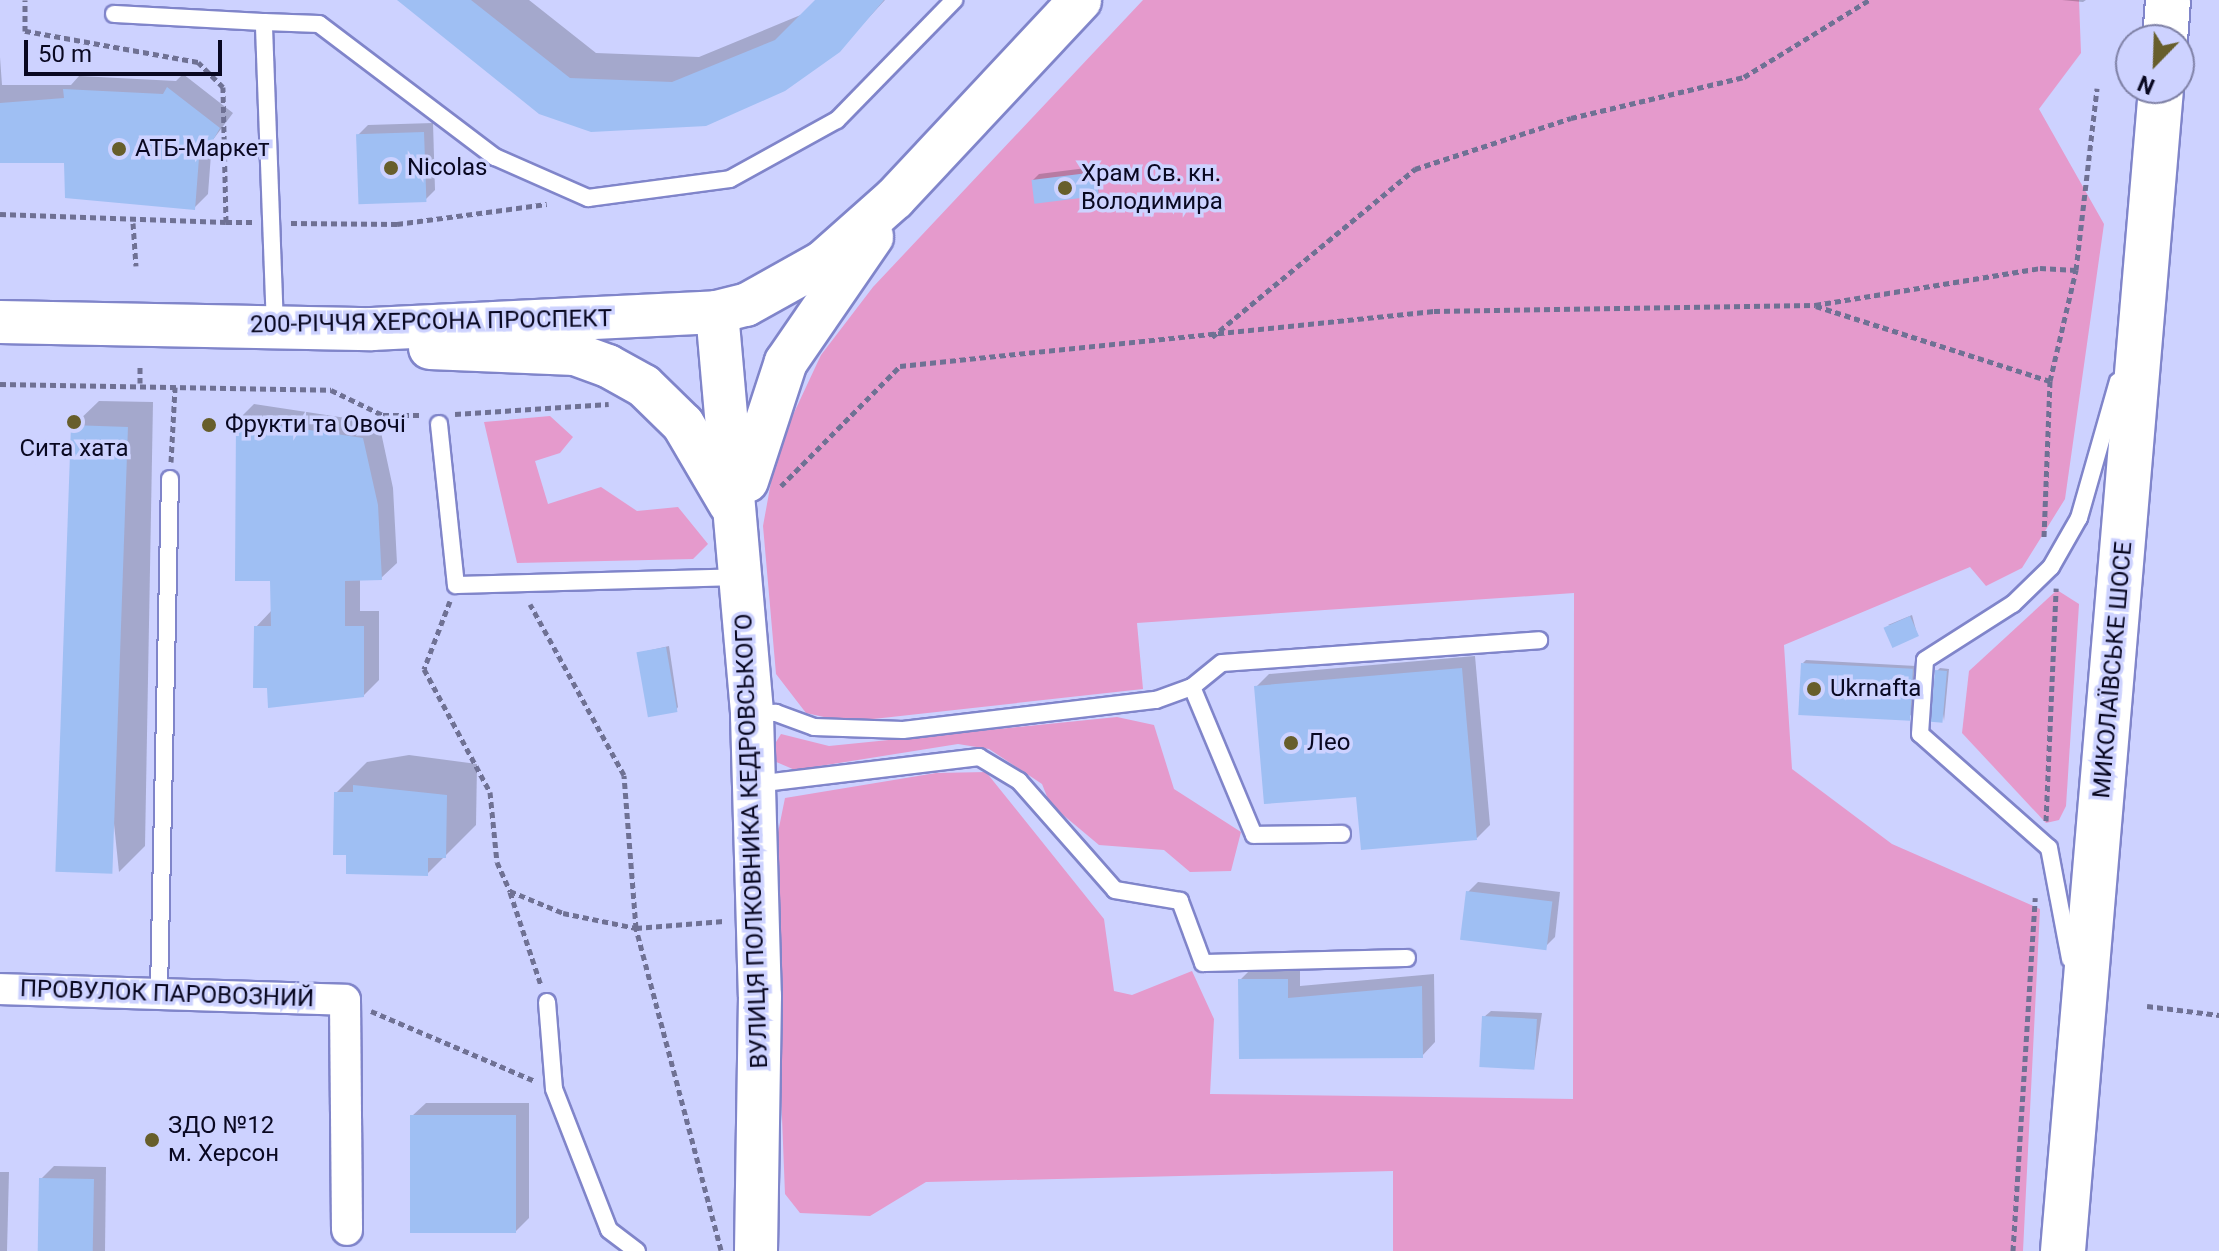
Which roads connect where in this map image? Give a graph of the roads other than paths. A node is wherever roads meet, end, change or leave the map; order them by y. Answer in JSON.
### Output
{"nodes":[{"id":1,"x":954,"y":0,"type":"edge"},
{"id":2,"x":1080,"y":0,"type":"edge"},
{"id":3,"x":2168,"y":0,"type":"edge"},
{"id":4,"x":114,"y":14,"type":"dead end"},
{"id":5,"x":264,"y":22,"type":"junction"},
{"id":6,"x":2166,"y":24,"type":"edge"},
{"id":7,"x":2160,"y":104,"type":"edge"},
{"id":8,"x":895,"y":198,"type":"junction"},
{"id":9,"x":2146,"y":283,"type":"junction"},
{"id":10,"x":717,"y":312,"type":"junction"},
{"id":11,"x":0,"y":322,"type":"edge"},
{"id":12,"x":275,"y":328,"type":"junction"},
{"id":13,"x":372,"y":329,"type":"junction"},
{"id":14,"x":439,"y":424,"type":"dead end"},
{"id":15,"x":170,"y":479,"type":"road end"},
{"id":16,"x":741,"y":526,"type":"junction"},
{"id":17,"x":744,"y":577,"type":"junction"},
{"id":18,"x":1539,"y":640,"type":"dead end"},
{"id":19,"x":1192,"y":687,"type":"junction"},
{"id":20,"x":752,"y":715,"type":"junction"},
{"id":21,"x":755,"y":784,"type":"junction"},
{"id":22,"x":1342,"y":834,"type":"dead end"},
{"id":23,"x":1407,"y":958,"type":"dead end"},
{"id":24,"x":0,"y":989,"type":"edge"},
{"id":25,"x":159,"y":991,"type":"junction"},
{"id":26,"x":547,"y":1002,"type":"road end"},
{"id":27,"x":2081,"y":1047,"type":"junction"},
{"id":28,"x":347,"y":1230,"type":"dead end"},
{"id":29,"x":637,"y":1251,"type":"edge"},
{"id":30,"x":756,"y":1251,"type":"edge"},
{"id":31,"x":2063,"y":1251,"type":"edge"}],
"edges":[{"from":1,"to":5,"type":"lane"},
{"from":2,"to":8,"type":"street","name":"ВУЛИЦЯ ПОЛКОВНИКА КЕДРОВСЬКОГО"},
{"from":3,"to":6,"type":"main road"},
{"from":4,"to":5,"type":"lane"},
{"from":5,"to":12,"type":"lane"},
{"from":7,"to":9,"type":"main road","name":"МИКОЛАЇВСЬКЕ ШОСЕ"},
{"from":8,"to":10,"type":"street","name":"ВУЛИЦЯ ПОЛКОВНИКА КЕДРОВСЬКОГО"},
{"from":8,"to":16,"type":"street","name":"ВУЛИЦЯ ПОЛКОВНИКА КЕДРОВСЬКОГО"},
{"from":9,"to":27,"type":"main road","name":"МИКОЛАЇВСЬКЕ ШОСЕ"},
{"from":9,"to":27,"type":"lane"},
{"from":10,"to":13,"type":"street","name":"200-РІЧЧЯ ХЕРСОНА ПРОСПЕКТ"},
{"from":10,"to":16,"type":"street","name":"ВУЛИЦЯ ПОЛКОВНИКА КЕДРОВСЬКОГО"},
{"from":11,"to":12,"type":"street","name":"200-РІЧЧЯ ХЕРСОНА ПРОСПЕКТ"},
{"from":12,"to":13,"type":"street","name":"200-РІЧЧЯ ХЕРСОНА ПРОСПЕКТ"},
{"from":13,"to":16,"type":"street","name":"ВУЛИЦЯ ПОЛКОВНИКА КЕДРОВСЬКОГО"},
{"from":14,"to":17,"type":"lane"},
{"from":15,"to":25,"type":"lane"},
{"from":16,"to":17,"type":"street","name":"ВУЛИЦЯ ПОЛКОВНИКА КЕДРОВСЬКОГО"},
{"from":17,"to":20,"type":"street","name":"ВУЛИЦЯ ПОЛКОВНИКА КЕДРОВСЬКОГО"},
{"from":18,"to":19,"type":"lane"},
{"from":19,"to":20,"type":"lane"},
{"from":19,"to":22,"type":"lane"},
{"from":20,"to":21,"type":"street","name":"ВУЛИЦЯ ПОЛКОВНИКА КЕДРОВСЬКОГО"},
{"from":21,"to":23,"type":"lane"},
{"from":21,"to":30,"type":"street","name":"ВУЛИЦЯ ПОЛКОВНИКА КЕДРОВСЬКОГО"},
{"from":24,"to":25,"type":"street","name":"ПРОВУЛОК ПАРОВОЗНИЙ"},
{"from":25,"to":28,"type":"street","name":"ПРОВУЛОК ПАРОВОЗНИЙ"},
{"from":26,"to":29,"type":"lane"},
{"from":27,"to":31,"type":"main road","name":"МИКОЛАЇВСЬКЕ ШОСЕ"}]}
